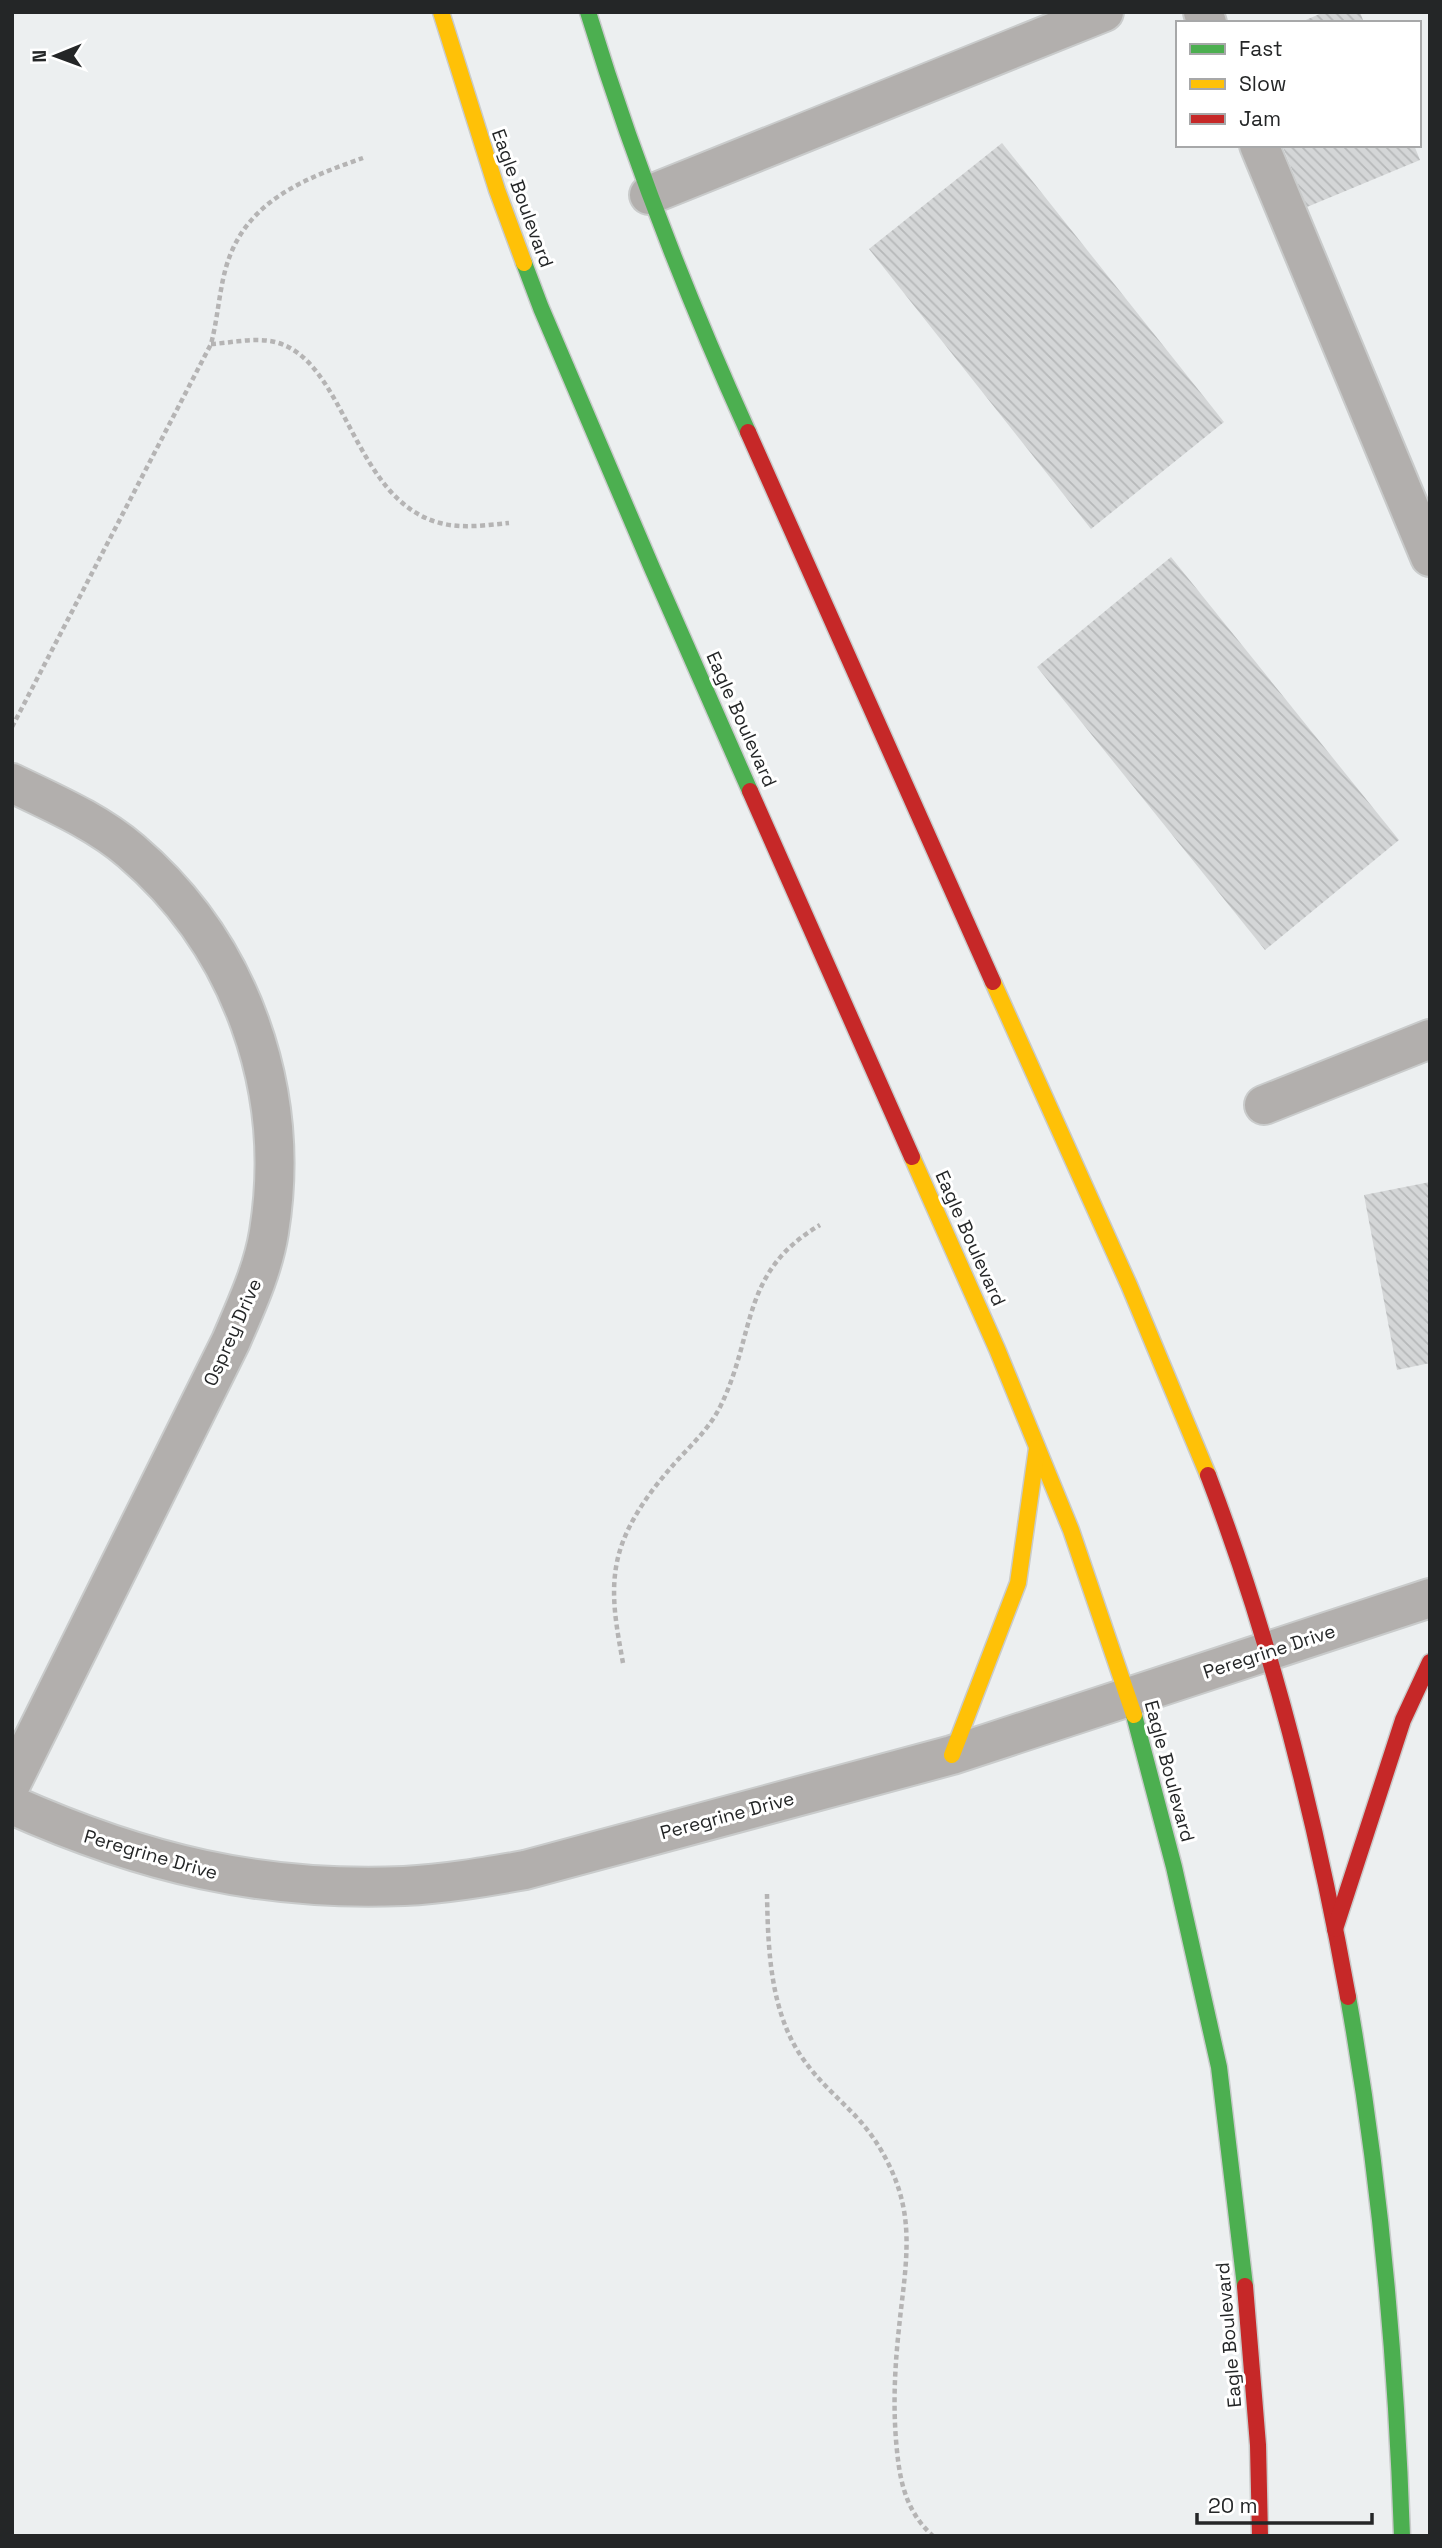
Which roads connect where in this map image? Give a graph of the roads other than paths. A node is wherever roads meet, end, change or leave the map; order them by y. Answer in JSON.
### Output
{"nodes":[{"id":1,"x":441,"y":12,"type":"edge"},
{"id":2,"x":588,"y":12,"type":"edge"},
{"id":3,"x":1104,"y":12,"type":"edge"},
{"id":4,"x":1260,"y":147,"type":"edge"},
{"id":5,"x":649,"y":195,"type":"junction"},
{"id":6,"x":1430,"y":557,"type":"edge"},
{"id":7,"x":12,"y":783,"type":"edge"},
{"id":8,"x":1430,"y":1039,"type":"edge"},
{"id":9,"x":1264,"y":1105,"type":"dead end"},
{"id":10,"x":1038,"y":1446,"type":"junction"},
{"id":11,"x":1430,"y":1598,"type":"edge"},
{"id":12,"x":1268,"y":1651,"type":"junction"},
{"id":13,"x":1430,"y":1662,"type":"edge"},
{"id":14,"x":1129,"y":1698,"type":"junction"},
{"id":15,"x":952,"y":1755,"type":"junction"},
{"id":16,"x":12,"y":1783,"type":"edge"},
{"id":17,"x":12,"y":1805,"type":"edge"},
{"id":18,"x":1335,"y":1931,"type":"junction"},
{"id":19,"x":1260,"y":2536,"type":"edge"},
{"id":20,"x":1402,"y":2536,"type":"edge"}],
"edges":[{"from":1,"to":10,"type":"street","name":"Eagle Boulevard"},
{"from":2,"to":5,"type":"street"},
{"from":3,"to":5,"type":"street"},
{"from":4,"to":6,"type":"street"},
{"from":5,"to":12,"type":"street"},
{"from":7,"to":16,"type":"street","name":"Osprey Drive"},
{"from":8,"to":9,"type":"street"},
{"from":10,"to":14,"type":"street","name":"Eagle Boulevard"},
{"from":10,"to":15,"type":"street"},
{"from":11,"to":12,"type":"street","name":"Peregrine Drive"},
{"from":12,"to":14,"type":"street","name":"Peregrine Drive"},
{"from":12,"to":18,"type":"street"},
{"from":13,"to":18,"type":"street"},
{"from":14,"to":15,"type":"street","name":"Peregrine Drive"},
{"from":14,"to":19,"type":"street","name":"Eagle Boulevard"},
{"from":15,"to":17,"type":"street","name":"Peregrine Drive"},
{"from":18,"to":20,"type":"street"}]}
